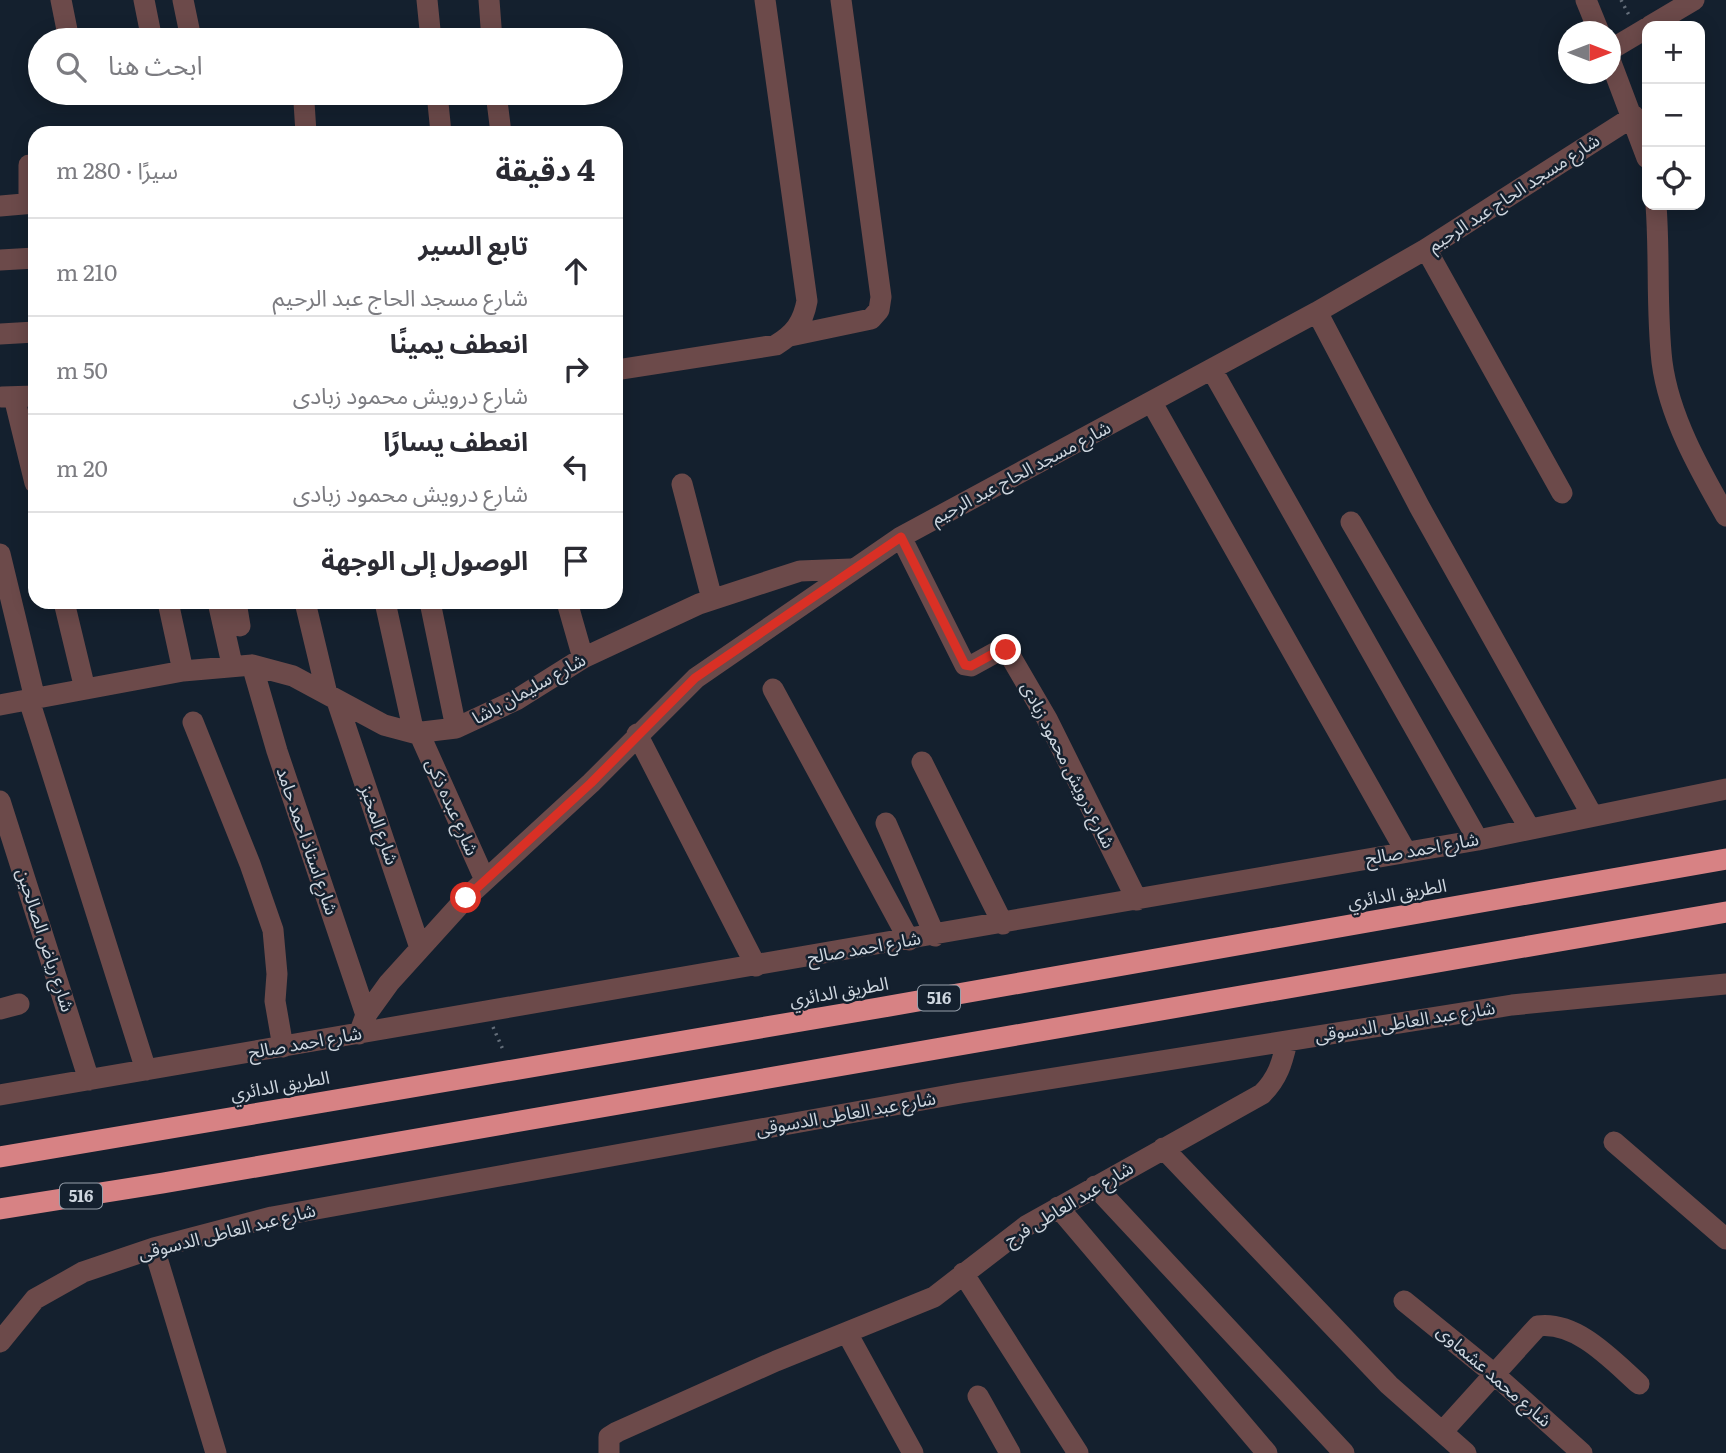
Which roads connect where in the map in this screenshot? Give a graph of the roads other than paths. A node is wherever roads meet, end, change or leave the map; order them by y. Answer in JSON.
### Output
{"nodes":[{"id":1,"x":61,"y":0,"type":"edge"},
{"id":2,"x":144,"y":0,"type":"edge"},
{"id":3,"x":183,"y":0,"type":"edge"},
{"id":4,"x":427,"y":0,"type":"edge"},
{"id":5,"x":489,"y":0,"type":"edge"},
{"id":6,"x":765,"y":0,"type":"edge"},
{"id":7,"x":841,"y":0,"type":"edge"},
{"id":8,"x":1586,"y":0,"type":"edge"},
{"id":9,"x":1694,"y":0,"type":"edge"},
{"id":10,"x":1595,"y":21,"type":"edge"},
{"id":11,"x":1658,"y":21,"type":"edge"},
{"id":12,"x":67,"y":28,"type":"edge"},
{"id":13,"x":150,"y":28,"type":"edge"},
{"id":14,"x":189,"y":28,"type":"edge"},
{"id":15,"x":430,"y":28,"type":"edge"},
{"id":16,"x":491,"y":28,"type":"edge"},
{"id":17,"x":1642,"y":31,"type":"edge"},
{"id":18,"x":1621,"y":44,"type":"edge"},
{"id":19,"x":1621,"y":84,"type":"edge"},
{"id":20,"x":304,"y":105,"type":"edge"},
{"id":21,"x":438,"y":105,"type":"edge"},
{"id":22,"x":498,"y":105,"type":"edge"},
{"id":23,"x":1634,"y":116,"type":"junction"},
{"id":24,"x":306,"y":126,"type":"edge"},
{"id":25,"x":440,"y":126,"type":"edge"},
{"id":26,"x":500,"y":126,"type":"edge"},
{"id":27,"x":1644,"y":147,"type":"edge"},
{"id":28,"x":28,"y":203,"type":"edge"},
{"id":29,"x":0,"y":206,"type":"edge"},
{"id":30,"x":1656,"y":210,"type":"edge"},
{"id":31,"x":1426,"y":249,"type":"junction"},
{"id":32,"x":28,"y":258,"type":"edge"},
{"id":33,"x":0,"y":260,"type":"edge"},
{"id":34,"x":1317,"y":312,"type":"junction"},
{"id":35,"x":28,"y":332,"type":"edge"},
{"id":36,"x":0,"y":334,"type":"edge"},
{"id":37,"x":790,"y":336,"type":"junction"},
{"id":38,"x":623,"y":369,"type":"edge"},
{"id":39,"x":1212,"y":370,"type":"junction"},
{"id":40,"x":16,"y":397,"type":"edge"},
{"id":41,"x":1152,"y":403,"type":"junction"},
{"id":42,"x":28,"y":451,"type":"edge"},
{"id":43,"x":682,"y":484,"type":"dead end"},
{"id":44,"x":1562,"y":493,"type":"dead end"},
{"id":45,"x":1726,"y":516,"type":"edge"},
{"id":46,"x":1351,"y":522,"type":"dead end"},
{"id":47,"x":901,"y":537,"type":"junction"},
{"id":48,"x":0,"y":554,"type":"edge"},
{"id":49,"x":851,"y":569,"type":"junction"},
{"id":50,"x":712,"y":599,"type":"junction"},
{"id":51,"x":66,"y":609,"type":"edge"},
{"id":52,"x":170,"y":609,"type":"edge"},
{"id":53,"x":221,"y":609,"type":"edge"},
{"id":54,"x":237,"y":609,"type":"edge"},
{"id":55,"x":307,"y":609,"type":"edge"},
{"id":56,"x":387,"y":609,"type":"edge"},
{"id":57,"x":431,"y":609,"type":"edge"},
{"id":58,"x":569,"y":609,"type":"edge"},
{"id":59,"x":240,"y":626,"type":"dead end"},
{"id":60,"x":583,"y":658,"type":"junction"},
{"id":61,"x":242,"y":664,"type":"junction"},
{"id":62,"x":183,"y":670,"type":"junction"},
{"id":63,"x":85,"y":689,"type":"junction"},
{"id":64,"x":772,"y":689,"type":"dead end"},
{"id":65,"x":332,"y":698,"type":"junction"},
{"id":66,"x":32,"y":699,"type":"junction"},
{"id":67,"x":0,"y":705,"type":"edge"},
{"id":68,"x":192,"y":722,"type":"dead end"},
{"id":69,"x":456,"y":729,"type":"junction"},
{"id":70,"x":416,"y":733,"type":"junction"},
{"id":71,"x":637,"y":734,"type":"junction"},
{"id":72,"x":922,"y":762,"type":"dead end"},
{"id":73,"x":1726,"y":789,"type":"edge"},
{"id":74,"x":0,"y":801,"type":"edge"},
{"id":75,"x":1592,"y":815,"type":"junction"},
{"id":76,"x":886,"y":823,"type":"dead end"},
{"id":77,"x":1530,"y":829,"type":"junction"},
{"id":78,"x":1478,"y":840,"type":"junction"},
{"id":79,"x":1406,"y":852,"type":"junction"},
{"id":80,"x":1726,"y":859,"type":"edge"},
{"id":81,"x":485,"y":880,"type":"junction"},
{"id":82,"x":1137,"y":900,"type":"junction"},
{"id":83,"x":1726,"y":912,"type":"edge"},
{"id":84,"x":1003,"y":924,"type":"junction"},
{"id":85,"x":935,"y":936,"type":"junction"},
{"id":86,"x":909,"y":940,"type":"junction"},
{"id":87,"x":420,"y":948,"type":"junction"},
{"id":88,"x":756,"y":966,"type":"junction"},
{"id":89,"x":1726,"y":984,"type":"edge"},
{"id":90,"x":363,"y":1024,"type":"junction"},
{"id":91,"x":1287,"y":1042,"type":"junction"},
{"id":92,"x":283,"y":1047,"type":"junction"},
{"id":93,"x":146,"y":1070,"type":"junction"},
{"id":94,"x":89,"y":1080,"type":"junction"},
{"id":95,"x":0,"y":1095,"type":"edge"},
{"id":96,"x":1614,"y":1142,"type":"dead end"},
{"id":97,"x":1163,"y":1148,"type":"junction"},
{"id":98,"x":0,"y":1157,"type":"edge"},
{"id":99,"x":1095,"y":1186,"type":"junction"},
{"id":100,"x":1058,"y":1207,"type":"junction"},
{"id":101,"x":0,"y":1209,"type":"edge"},
{"id":102,"x":1726,"y":1239,"type":"edge"},
{"id":103,"x":153,"y":1248,"type":"junction"},
{"id":104,"x":963,"y":1273,"type":"junction"},
{"id":105,"x":1404,"y":1301,"type":"dead end"},
{"id":106,"x":846,"y":1333,"type":"junction"},
{"id":107,"x":0,"y":1342,"type":"edge"},
{"id":108,"x":1494,"y":1374,"type":"junction"},
{"id":109,"x":1639,"y":1384,"type":"dead end"},
{"id":110,"x":978,"y":1396,"type":"dead end"},
{"id":111,"x":1443,"y":1431,"type":"junction"},
{"id":112,"x":216,"y":1453,"type":"edge"},
{"id":113,"x":609,"y":1453,"type":"edge"},
{"id":114,"x":913,"y":1453,"type":"edge"},
{"id":115,"x":1010,"y":1453,"type":"edge"},
{"id":116,"x":1078,"y":1453,"type":"edge"},
{"id":117,"x":1267,"y":1453,"type":"edge"},
{"id":118,"x":1344,"y":1453,"type":"edge"},
{"id":119,"x":1466,"y":1453,"type":"edge"},
{"id":120,"x":1582,"y":1453,"type":"edge"}],
"edges":[{"from":1,"to":12,"type":"street"},
{"from":2,"to":13,"type":"street"},
{"from":3,"to":14,"type":"street"},
{"from":4,"to":15,"type":"street"},
{"from":5,"to":16,"type":"street"},
{"from":6,"to":37,"type":"street"},
{"from":7,"to":37,"type":"street"},
{"from":8,"to":10,"type":"street"},
{"from":9,"to":11,"type":"street"},
{"from":17,"to":18,"type":"street"},
{"from":19,"to":23,"type":"street"},
{"from":20,"to":24,"type":"street"},
{"from":21,"to":25,"type":"street"},
{"from":22,"to":26,"type":"street"},
{"from":23,"to":27,"type":"street"},
{"from":23,"to":31,"type":"street","name":"شارع مسجد الحاج عبد الرحيم"},
{"from":28,"to":29,"type":"street"},
{"from":30,"to":45,"type":"street"},
{"from":31,"to":34,"type":"street","name":"شارع مسجد الحاج عبد الرحيم"},
{"from":31,"to":44,"type":"street"},
{"from":32,"to":33,"type":"street"},
{"from":34,"to":39,"type":"street","name":"شارع مسجد الحاج عبد الرحيم"},
{"from":34,"to":75,"type":"street"},
{"from":35,"to":36,"type":"street"},
{"from":37,"to":38,"type":"street"},
{"from":39,"to":41,"type":"street","name":"شارع مسجد الحاج عبد الرحيم"},
{"from":39,"to":78,"type":"street"},
{"from":40,"to":42,"type":"street"},
{"from":41,"to":47,"type":"street","name":"شارع مسجد الحاج عبد الرحيم"},
{"from":41,"to":79,"type":"street"},
{"from":43,"to":50,"type":"street"},
{"from":46,"to":77,"type":"street"},
{"from":47,"to":49,"type":"street","name":"شارع مسجد الحاج عبد الرحيم"},
{"from":47,"to":82,"type":"street","name":"شارع درويش محمود زبادى"},
{"from":48,"to":66,"type":"street"},
{"from":49,"to":50,"type":"street","name":"شارع سليمان باشا"},
{"from":49,"to":71,"type":"street","name":"شارع مسجد الحاج عبد الرحيم"},
{"from":50,"to":60,"type":"street","name":"شارع سليمان باشا"},
{"from":51,"to":63,"type":"street"},
{"from":52,"to":62,"type":"street"},
{"from":53,"to":61,"type":"street","name":"شارع استاذ احمد حامد"},
{"from":54,"to":59,"type":"street"},
{"from":55,"to":65,"type":"street","name":"شارع المخبز"},
{"from":56,"to":70,"type":"street","name":"شارع عبده ذكى"},
{"from":57,"to":69,"type":"street"},
{"from":58,"to":60,"type":"street"},
{"from":60,"to":69,"type":"street","name":"شارع سليمان باشا"},
{"from":61,"to":62,"type":"street","name":"شارع سليمان باشا"},
{"from":61,"to":65,"type":"street","name":"شارع سليمان باشا"},
{"from":61,"to":90,"type":"street","name":"شارع استاذ احمد حامد"},
{"from":62,"to":63,"type":"street","name":"شارع سليمان باشا"},
{"from":63,"to":66,"type":"street","name":"شارع سليمان باشا"},
{"from":64,"to":86,"type":"street"},
{"from":65,"to":70,"type":"street","name":"شارع سليمان باشا"},
{"from":65,"to":87,"type":"street","name":"شارع المخبز"},
{"from":66,"to":67,"type":"street","name":"شارع سليمان باشا"},
{"from":66,"to":93,"type":"street"},
{"from":68,"to":92,"type":"street"},
{"from":69,"to":70,"type":"street","name":"شارع سليمان باشا"},
{"from":70,"to":81,"type":"street","name":"شارع عبده ذكى"},
{"from":71,"to":81,"type":"street","name":"شارع مسجد الحاج عبد الرحيم"},
{"from":71,"to":88,"type":"street"},
{"from":72,"to":84,"type":"street"},
{"from":73,"to":75,"type":"street","name":"شارع احمد صالح"},
{"from":74,"to":94,"type":"street","name":"شارع رياض الصالحين"},
{"from":75,"to":77,"type":"street","name":"شارع احمد صالح"},
{"from":76,"to":85,"type":"street"},
{"from":77,"to":78,"type":"street","name":"شارع احمد صالح"},
{"from":78,"to":79,"type":"street","name":"شارع احمد صالح"},
{"from":79,"to":82,"type":"street","name":"شارع احمد صالح"},
{"from":80,"to":98,"type":"highway","name":"الطريق الدائري","number":"516"},
{"from":81,"to":87,"type":"street","name":"شارع مسجد الحاج عبد الرحيم"},
{"from":82,"to":84,"type":"street","name":"شارع احمد صالح"},
{"from":83,"to":101,"type":"highway","number":"516"},
{"from":84,"to":85,"type":"street","name":"شارع احمد صالح"},
{"from":85,"to":86,"type":"street","name":"شارع احمد صالح"},
{"from":86,"to":88,"type":"street","name":"شارع احمد صالح"},
{"from":87,"to":90,"type":"street","name":"شارع مسجد الحاج عبد الرحيم"},
{"from":88,"to":90,"type":"street","name":"شارع احمد صالح"},
{"from":89,"to":91,"type":"street","name":"شارع عبد العاطى الدسوقى"},
{"from":90,"to":92,"type":"street","name":"شارع احمد صالح"},
{"from":91,"to":97,"type":"street","name":"شارع عبد العاطى فرج"},
{"from":91,"to":103,"type":"street","name":"شارع عبد العاطى الدسوقى"},
{"from":92,"to":93,"type":"street","name":"شارع احمد صالح"},
{"from":93,"to":94,"type":"street","name":"شارع احمد صالح"},
{"from":94,"to":95,"type":"street","name":"شارع احمد صالح"},
{"from":96,"to":102,"type":"street"},
{"from":97,"to":99,"type":"street","name":"شارع عبد العاطى فرج"},
{"from":97,"to":111,"type":"street"},
{"from":99,"to":100,"type":"street","name":"شارع عبد العاطى فرج"},
{"from":99,"to":118,"type":"street"},
{"from":100,"to":104,"type":"street","name":"شارع عبد العاطى فرج"},
{"from":100,"to":117,"type":"street"},
{"from":103,"to":107,"type":"street","name":"شارع عبد العاطى الدسوقى"},
{"from":103,"to":112,"type":"street"},
{"from":104,"to":106,"type":"street","name":"شارع عبد العاطى فرج"},
{"from":104,"to":116,"type":"street"},
{"from":105,"to":108,"type":"street","name":"شارع محمد عشماوى"},
{"from":106,"to":113,"type":"street","name":"شارع عبد العاطى فرج"},
{"from":106,"to":114,"type":"street"},
{"from":108,"to":109,"type":"street"},
{"from":108,"to":111,"type":"street"},
{"from":108,"to":120,"type":"street","name":"شارع محمد عشماوى"},
{"from":110,"to":115,"type":"street"},
{"from":111,"to":119,"type":"street"}]}
